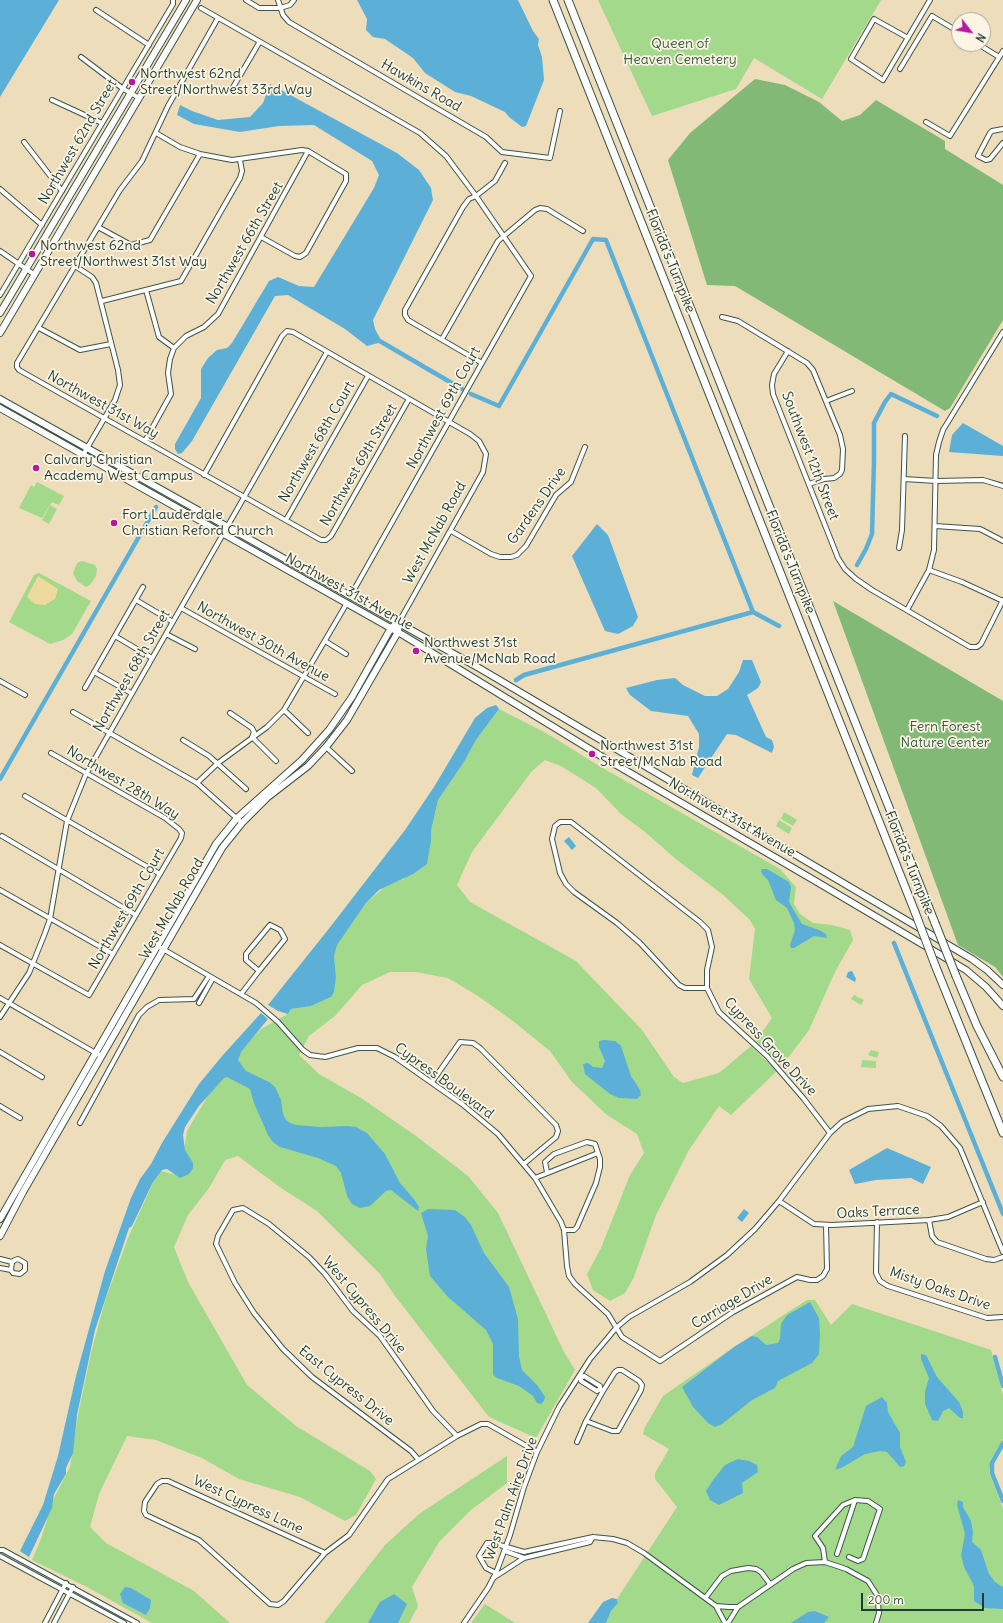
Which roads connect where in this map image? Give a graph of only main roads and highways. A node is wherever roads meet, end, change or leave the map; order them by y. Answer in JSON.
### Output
{"nodes":[{"id":1,"x":186,"y":0,"type":"edge"},
{"id":2,"x":197,"y":0,"type":"edge"},
{"id":3,"x":553,"y":0,"type":"edge"},
{"id":4,"x":568,"y":0,"type":"edge"},
{"id":5,"x":0,"y":313,"type":"edge"},
{"id":6,"x":0,"y":333,"type":"edge"},
{"id":7,"x":0,"y":399,"type":"edge"},
{"id":8,"x":0,"y":408,"type":"edge"},
{"id":9,"x":399,"y":622,"type":"junction"},
{"id":10,"x":391,"y":628,"type":"junction"},
{"id":11,"x":398,"y":632,"type":"junction"},
{"id":12,"x":724,"y":813,"type":"junction"},
{"id":13,"x":718,"y":824,"type":"junction"},
{"id":14,"x":1003,"y":986,"type":"edge"},
{"id":15,"x":1003,"y":1006,"type":"edge"},
{"id":16,"x":1003,"y":1077,"type":"edge"},
{"id":17,"x":1003,"y":1133,"type":"edge"},
{"id":18,"x":0,"y":1219,"type":"edge"},
{"id":19,"x":0,"y":1236,"type":"edge"}],
"edges":[{"from":1,"to":5,"type":"main road"},
{"from":2,"to":6,"type":"main road"},
{"from":3,"to":17,"type":"highway","name":"Florida's Turnpike","bridge":true},
{"from":4,"to":16,"type":"highway","name":"Florida's Turnpike","bridge":true},
{"from":7,"to":9,"type":"main road","name":"Northwest 31st Avenue"},
{"from":8,"to":10,"type":"main road","name":"Northwest 31st Avenue"},
{"from":9,"to":10,"type":"main road","name":"West McNab Road"},
{"from":9,"to":11,"type":"main road","name":"West McNab Road"},
{"from":9,"to":12,"type":"main road","name":"Northwest 31st Avenue"},
{"from":10,"to":11,"type":"main road","name":"Northwest 31st Avenue"},
{"from":10,"to":18,"type":"main road","name":"West McNab Road"},
{"from":11,"to":13,"type":"main road","name":"Northwest 31st Avenue"},
{"from":11,"to":19,"type":"main road","name":"West McNab Road"},
{"from":12,"to":13,"type":"main road"},
{"from":12,"to":14,"type":"main road","name":"Northwest 31st Avenue"},
{"from":13,"to":15,"type":"main road","name":"Northwest 31st Avenue"}]}
